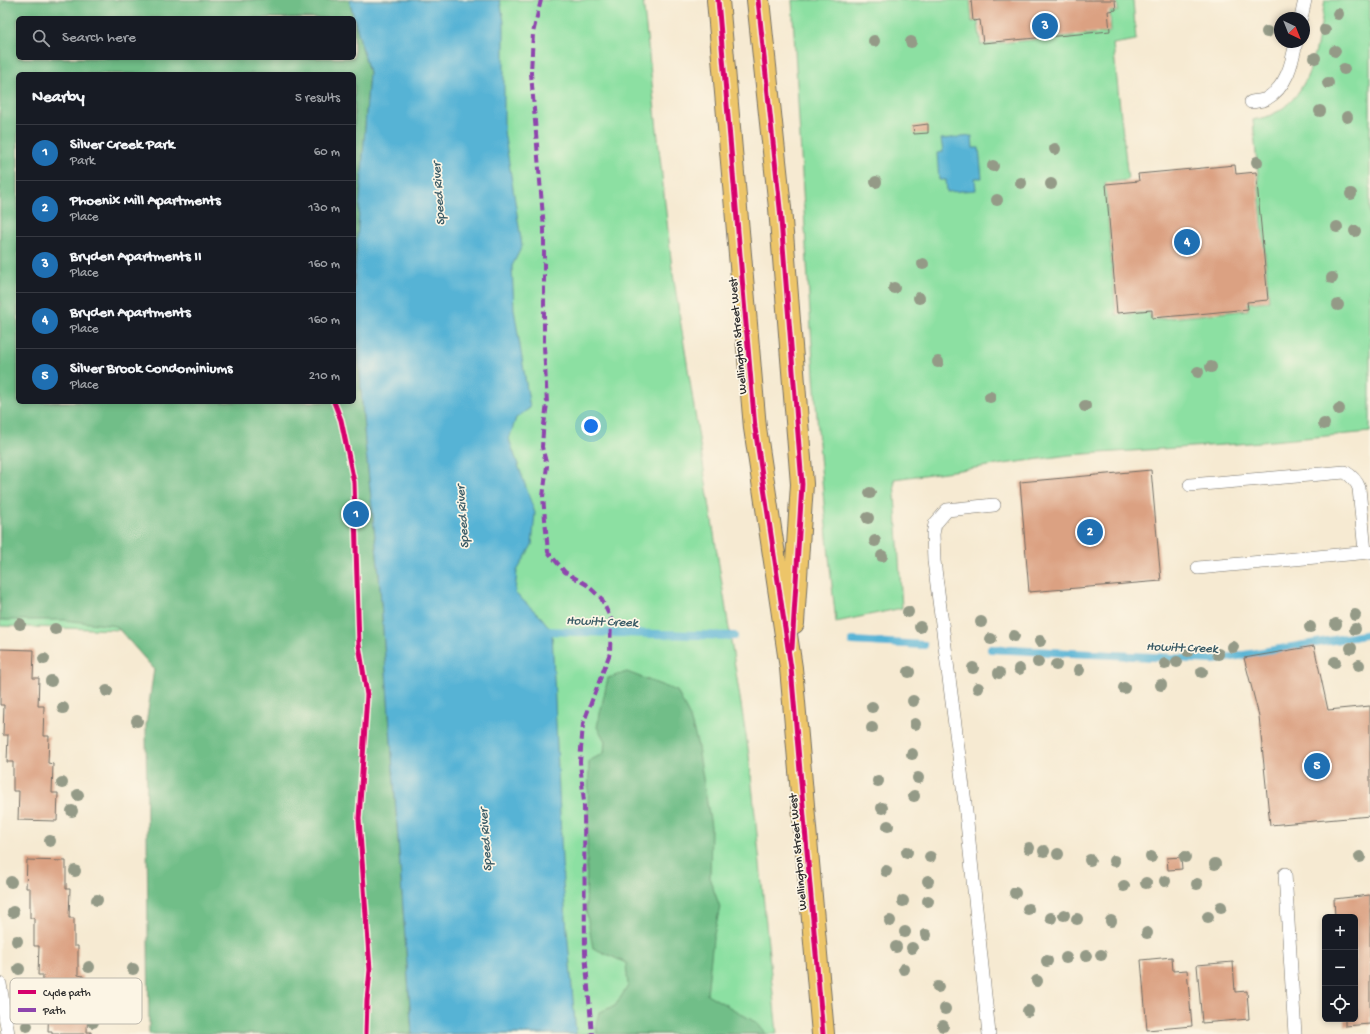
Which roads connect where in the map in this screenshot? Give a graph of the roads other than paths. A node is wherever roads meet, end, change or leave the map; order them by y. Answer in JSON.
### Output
{"nodes":[{"id":1,"x":718,"y":0,"type":"edge"},
{"id":2,"x":758,"y":0,"type":"edge"},
{"id":3,"x":1305,"y":0,"type":"edge"},
{"id":4,"x":1302,"y":12,"type":"edge"},
{"id":5,"x":1295,"y":48,"type":"edge"},
{"id":6,"x":1251,"y":102,"type":"dead end"},
{"id":7,"x":1190,"y":485,"type":"dead end"},
{"id":8,"x":994,"y":505,"type":"dead end"},
{"id":9,"x":1368,"y":552,"type":"edge"},
{"id":10,"x":1198,"y":568,"type":"dead end"},
{"id":11,"x":791,"y":668,"type":"junction"},
{"id":12,"x":1285,"y":874,"type":"dead end"},
{"id":13,"x":0,"y":984,"type":"edge"},
{"id":14,"x":8,"y":1034,"type":"edge"},
{"id":15,"x":823,"y":1034,"type":"edge"},
{"id":16,"x":989,"y":1034,"type":"edge"},
{"id":17,"x":1295,"y":1034,"type":"edge"}],
"edges":[{"from":1,"to":11,"type":"main road","name":"Wellington Street West"},
{"from":2,"to":11,"type":"main road","name":"Wellington Street West"},
{"from":3,"to":4,"type":"lane"},
{"from":5,"to":6,"type":"lane"},
{"from":7,"to":9,"type":"lane"},
{"from":8,"to":16,"type":"lane"},
{"from":9,"to":10,"type":"lane"},
{"from":11,"to":15,"type":"main road","name":"Wellington Street West"},
{"from":12,"to":17,"type":"lane"},
{"from":13,"to":14,"type":"lane"}]}
